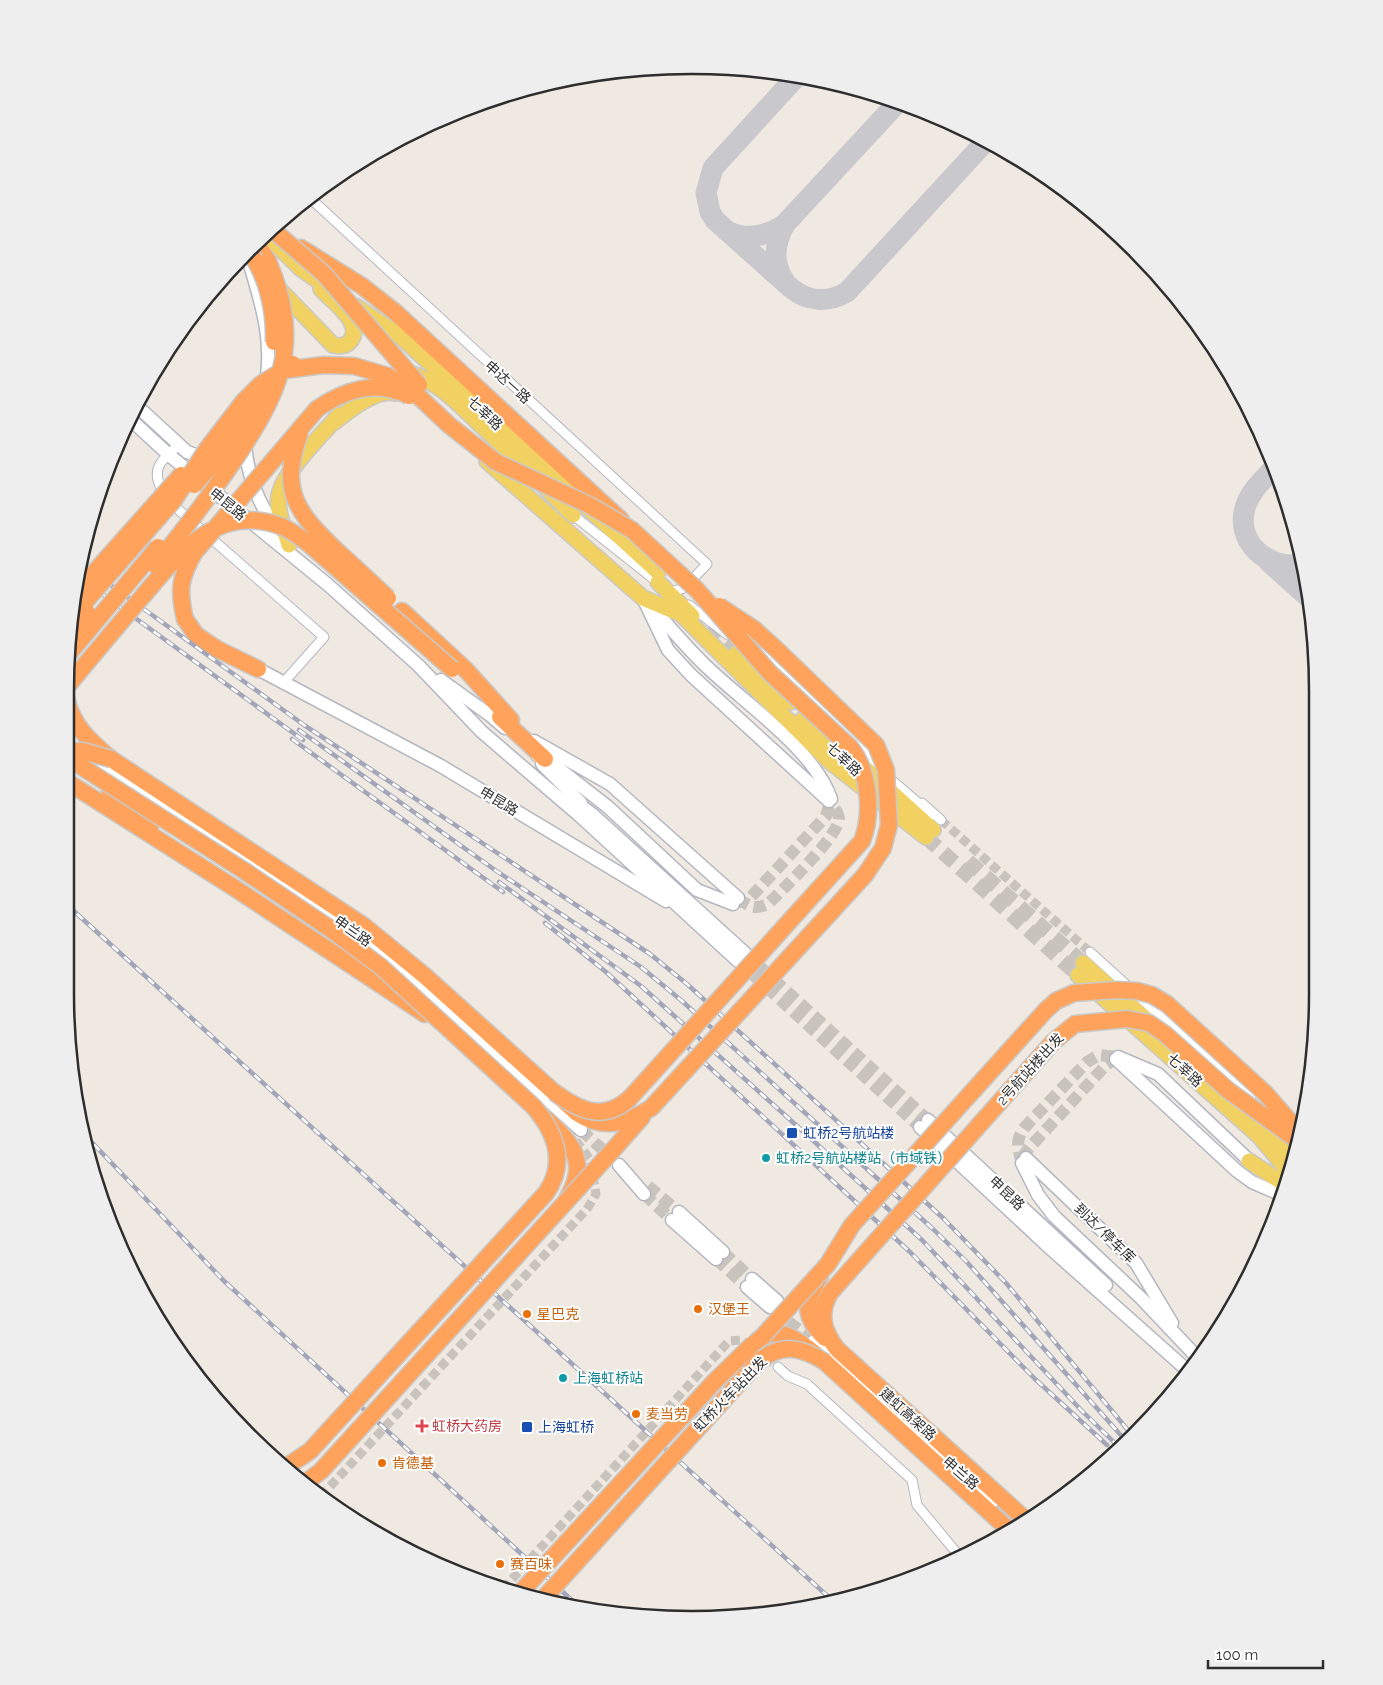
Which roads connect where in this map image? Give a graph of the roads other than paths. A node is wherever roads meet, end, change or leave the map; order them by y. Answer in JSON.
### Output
{"nodes":[{"id":1,"x":314,"y":202,"type":"edge"},
{"id":2,"x":276,"y":234,"type":"edge"},
{"id":3,"x":276,"y":235,"type":"edge"},
{"id":4,"x":275,"y":236,"type":"edge"},
{"id":5,"x":256,"y":254,"type":"edge"},
{"id":6,"x":254,"y":256,"type":"edge"},
{"id":7,"x":253,"y":257,"type":"edge"},
{"id":8,"x":251,"y":259,"type":"edge"},
{"id":9,"x":300,"y":268,"type":"junction"},
{"id":10,"x":286,"y":370,"type":"junction"},
{"id":11,"x":419,"y":385,"type":"junction"},
{"id":12,"x":430,"y":408,"type":"junction"},
{"id":13,"x":141,"y":410,"type":"edge"},
{"id":14,"x":255,"y":411,"type":"junction"},
{"id":15,"x":333,"y":423,"type":"junction"},
{"id":16,"x":134,"y":424,"type":"edge"},
{"id":17,"x":303,"y":424,"type":"junction"},
{"id":18,"x":178,"y":445,"type":"junction"},
{"id":19,"x":207,"y":449,"type":"junction"},
{"id":20,"x":242,"y":449,"type":"junction"},
{"id":21,"x":496,"y":452,"type":"joint"},
{"id":22,"x":169,"y":455,"type":"junction"},
{"id":23,"x":539,"y":493,"type":"junction"},
{"id":24,"x":573,"y":515,"type":"junction"},
{"id":25,"x":632,"y":530,"type":"junction"},
{"id":26,"x":574,"y":535,"type":"junction"},
{"id":27,"x":289,"y":545,"type":"junction"},
{"id":28,"x":658,"y":577,"type":"junction"},
{"id":29,"x":84,"y":584,"type":"edge"},
{"id":30,"x":327,"y":584,"type":"junction"},
{"id":31,"x":695,"y":584,"type":"junction"},
{"id":32,"x":671,"y":592,"type":"junction"},
{"id":33,"x":643,"y":598,"type":"junction"},
{"id":34,"x":79,"y":608,"type":"edge"},
{"id":35,"x":90,"y":609,"type":"junction"},
{"id":36,"x":78,"y":623,"type":"edge"},
{"id":37,"x":77,"y":632,"type":"edge"},
{"id":38,"x":76,"y":646,"type":"edge"},
{"id":39,"x":757,"y":646,"type":"junction"},
{"id":40,"x":750,"y":654,"type":"junction"},
{"id":41,"x":75,"y":660,"type":"edge"},
{"id":42,"x":418,"y":664,"type":"junction"},
{"id":43,"x":258,"y":669,"type":"joint"},
{"id":44,"x":74,"y":678,"type":"edge"},
{"id":45,"x":761,"y":681,"type":"dead end"},
{"id":46,"x":284,"y":682,"type":"junction"},
{"id":47,"x":489,"y":705,"type":"junction"},
{"id":48,"x":74,"y":720,"type":"edge"},
{"id":49,"x":511,"y":720,"type":"junction"},
{"id":50,"x":74,"y":727,"type":"edge"},
{"id":51,"x":846,"y":736,"type":"dead end"},
{"id":52,"x":528,"y":750,"type":"junction"},
{"id":53,"x":74,"y":752,"type":"edge"},
{"id":54,"x":74,"y":756,"type":"edge"},
{"id":55,"x":545,"y":759,"type":"junction"},
{"id":56,"x":106,"y":761,"type":"junction"},
{"id":57,"x":82,"y":767,"type":"junction"},
{"id":58,"x":532,"y":776,"type":"junction"},
{"id":59,"x":893,"y":778,"type":"dead end"},
{"id":60,"x":74,"y":785,"type":"edge"},
{"id":61,"x":105,"y":805,"type":"junction"},
{"id":62,"x":592,"y":814,"type":"junction"},
{"id":63,"x":150,"y":824,"type":"junction"},
{"id":64,"x":933,"y":829,"type":"junction"},
{"id":65,"x":728,"y":951,"type":"junction"},
{"id":66,"x":1083,"y":963,"type":"junction"},
{"id":67,"x":380,"y":973,"type":"dead end"},
{"id":68,"x":464,"y":1041,"type":"junction"},
{"id":69,"x":554,"y":1092,"type":"junction"},
{"id":70,"x":534,"y":1107,"type":"junction"},
{"id":71,"x":650,"y":1108,"type":"junction"},
{"id":72,"x":1294,"y":1126,"type":"edge"},
{"id":73,"x":581,"y":1130,"type":"tunnel mouth"},
{"id":74,"x":1292,"y":1136,"type":"edge"},
{"id":75,"x":1260,"y":1137,"type":"junction"},
{"id":76,"x":1292,"y":1137,"type":"edge"},
{"id":77,"x":1289,"y":1149,"type":"edge"},
{"id":78,"x":1286,"y":1159,"type":"edge"},
{"id":79,"x":1249,"y":1161,"type":"joint"},
{"id":80,"x":619,"y":1165,"type":"tunnel mouth"},
{"id":81,"x":1284,"y":1166,"type":"edge"},
{"id":82,"x":1278,"y":1186,"type":"edge"},
{"id":83,"x":1277,"y":1189,"type":"edge"},
{"id":84,"x":646,"y":1190,"type":"tunnel mouth"},
{"id":85,"x":564,"y":1203,"type":"junction"},
{"id":86,"x":675,"y":1216,"type":"tunnel mouth"},
{"id":87,"x":1051,"y":1249,"type":"junction"},
{"id":88,"x":720,"y":1256,"type":"tunnel mouth"},
{"id":89,"x":828,"y":1264,"type":"junction"},
{"id":90,"x":1087,"y":1267,"type":"junction"},
{"id":91,"x":750,"y":1283,"type":"tunnel mouth"},
{"id":92,"x":830,"y":1292,"type":"joint"},
{"id":93,"x":773,"y":1304,"type":"tunnel mouth"},
{"id":94,"x":762,"y":1336,"type":"junction"},
{"id":95,"x":814,"y":1341,"type":"tunnel mouth"},
{"id":96,"x":1185,"y":1345,"type":"junction"},
{"id":97,"x":837,"y":1349,"type":"junction"},
{"id":98,"x":1194,"y":1354,"type":"edge"},
{"id":99,"x":1189,"y":1360,"type":"edge"},
{"id":100,"x":825,"y":1362,"type":"junction"},
{"id":101,"x":778,"y":1367,"type":"tunnel mouth"},
{"id":102,"x":1184,"y":1367,"type":"edge"},
{"id":103,"x":291,"y":1464,"type":"edge"},
{"id":104,"x":309,"y":1479,"type":"edge"},
{"id":105,"x":1021,"y":1515,"type":"edge"},
{"id":106,"x":1014,"y":1520,"type":"edge"},
{"id":107,"x":1004,"y":1526,"type":"edge"},
{"id":108,"x":956,"y":1552,"type":"edge"},
{"id":109,"x":525,"y":1588,"type":"edge"},
{"id":110,"x":548,"y":1594,"type":"edge"}],
"edges":[{"from":1,"to":31,"type":"street","name":"申达一路"},
{"from":2,"to":25,"type":"highway","bridge":true},
{"from":3,"to":11,"type":"highway","bridge":true},
{"from":4,"to":9,"type":"main road","name":"七莘路"},
{"from":5,"to":20,"type":"highway","bridge":true},
{"from":6,"to":9,"type":"main road","name":"七莘路"},
{"from":7,"to":35,"type":"highway","bridge":true},
{"from":8,"to":14,"type":"main road"},
{"from":9,"to":28,"type":"main road","name":"七莘路"},
{"from":10,"to":11,"type":"highway","bridge":true},
{"from":10,"to":12,"type":"highway","bridge":true},
{"from":10,"to":19,"type":"highway","bridge":true},
{"from":11,"to":21,"type":"highway"},
{"from":12,"to":17,"type":"highway","bridge":true},
{"from":12,"to":25,"type":"highway","bridge":true},
{"from":13,"to":18,"type":"main road"},
{"from":14,"to":18,"type":"main road"},
{"from":14,"to":27,"type":"main road"},
{"from":15,"to":24,"type":"main road"},
{"from":15,"to":26,"type":"main road"},
{"from":15,"to":27,"type":"main road"},
{"from":16,"to":22,"type":"main road","name":"申昆路"},
{"from":17,"to":43,"type":"highway","bridge":true},
{"from":17,"to":49,"type":"highway","bridge":true},
{"from":18,"to":22,"type":"street"},
{"from":19,"to":29,"type":"highway","bridge":true},
{"from":19,"to":34,"type":"highway","bridge":true},
{"from":20,"to":38,"type":"highway","bridge":true},
{"from":20,"to":41,"type":"highway","bridge":true},
{"from":21,"to":23,"type":"main road"},
{"from":22,"to":30,"type":"main road","name":"申昆路"},
{"from":22,"to":46,"type":"street"},
{"from":23,"to":24,"type":"main road"},
{"from":23,"to":26,"type":"main road"},
{"from":24,"to":28,"type":"street"},
{"from":25,"to":31,"type":"highway","bridge":true},
{"from":26,"to":33,"type":"main road"},
{"from":27,"to":30,"type":"main road"},
{"from":28,"to":32,"type":"street"},
{"from":28,"to":64,"type":"main road","name":"七莘路"},
{"from":30,"to":42,"type":"main road","name":"申昆路"},
{"from":31,"to":32,"type":"street"},
{"from":31,"to":39,"type":"street"},
{"from":31,"to":69,"type":"highway","bridge":true},
{"from":31,"to":71,"type":"highway","bridge":true},
{"from":32,"to":40,"type":"street"},
{"from":33,"to":33,"type":"main road"},
{"from":33,"to":64,"type":"main road"},
{"from":35,"to":36,"type":"highway","bridge":true},
{"from":35,"to":37,"type":"highway","bridge":true},
{"from":39,"to":40,"type":"street"},
{"from":39,"to":64,"type":"street"},
{"from":40,"to":51,"type":"street"},
{"from":42,"to":52,"type":"main road","name":"申昆路"},
{"from":42,"to":58,"type":"main road","name":"申昆路"},
{"from":43,"to":46,"type":"main road","name":"申昆路"},
{"from":44,"to":47,"type":"highway","bridge":true},
{"from":45,"to":64,"type":"main road","name":"七莘路"},
{"from":46,"to":65,"type":"main road","name":"申昆路"},
{"from":47,"to":49,"type":"highway"},
{"from":47,"to":55,"type":"highway"},
{"from":48,"to":56,"type":"highway"},
{"from":49,"to":55,"type":"main road","name":"申昆路"},
{"from":50,"to":56,"type":"main road","name":"申兰路"},
{"from":52,"to":55,"type":"main road","name":"申昆路"},
{"from":52,"to":62,"type":"main road"},
{"from":53,"to":56,"type":"highway","bridge":true},
{"from":54,"to":57,"type":"highway","bridge":true},
{"from":56,"to":69,"type":"highway"},
{"from":56,"to":73,"type":"main road","name":"申兰路"},
{"from":57,"to":63,"type":"highway","bridge":true},
{"from":57,"to":68,"type":"highway","bridge":true},
{"from":58,"to":62,"type":"main road","name":"申昆路"},
{"from":58,"to":65,"type":"main road","name":"申昆路"},
{"from":59,"to":64,"type":"street"},
{"from":60,"to":61,"type":"highway"},
{"from":61,"to":63,"type":"highway"},
{"from":61,"to":68,"type":"highway","bridge":true},
{"from":62,"to":65,"type":"main road","name":"申昆路"},
{"from":63,"to":67,"type":"highway"},
{"from":66,"to":74,"type":"street"},
{"from":66,"to":75,"type":"main road","name":"七莘路"},
{"from":66,"to":77,"type":"main road"},
{"from":68,"to":70,"type":"highway","bridge":true},
{"from":69,"to":71,"type":"highway","bridge":true},
{"from":70,"to":85,"type":"highway","bridge":true},
{"from":70,"to":103,"type":"highway","bridge":true},
{"from":71,"to":85,"type":"highway","bridge":true},
{"from":72,"to":89,"type":"highway","bridge":true},
{"from":75,"to":78,"type":"main road","name":"七莘路"},
{"from":75,"to":81,"type":"main road"},
{"from":76,"to":92,"type":"highway","name":"2号航站楼出发","bridge":true},
{"from":79,"to":82,"type":"main road"},
{"from":79,"to":83,"type":"main road"},
{"from":80,"to":84,"type":"main road"},
{"from":85,"to":104,"type":"highway","bridge":true},
{"from":86,"to":88,"type":"main road"},
{"from":87,"to":90,"type":"main road","name":"申昆路"},
{"from":87,"to":90,"type":"main road","name":"申昆路"},
{"from":87,"to":102,"type":"main road","name":"申昆路"},
{"from":89,"to":94,"type":"highway","bridge":true},
{"from":89,"to":97,"type":"highway","bridge":true},
{"from":90,"to":99,"type":"main road","name":"申昆路"},
{"from":91,"to":93,"type":"main road"},
{"from":92,"to":97,"type":"highway","name":"建虹高架路"},
{"from":94,"to":100,"type":"highway","bridge":true},
{"from":94,"to":109,"type":"highway","bridge":true},
{"from":95,"to":106,"type":"main road","name":"申兰路"},
{"from":96,"to":96,"type":"main road","name":"到达/停车库"},
{"from":96,"to":98,"type":"main road","name":"到达/停车库"},
{"from":97,"to":105,"type":"highway","name":"建虹高架路"},
{"from":100,"to":107,"type":"highway","name":"虹桥火车站出发"},
{"from":100,"to":110,"type":"highway","name":"虹桥火车站出发","bridge":true},
{"from":101,"to":108,"type":"street"}]}
